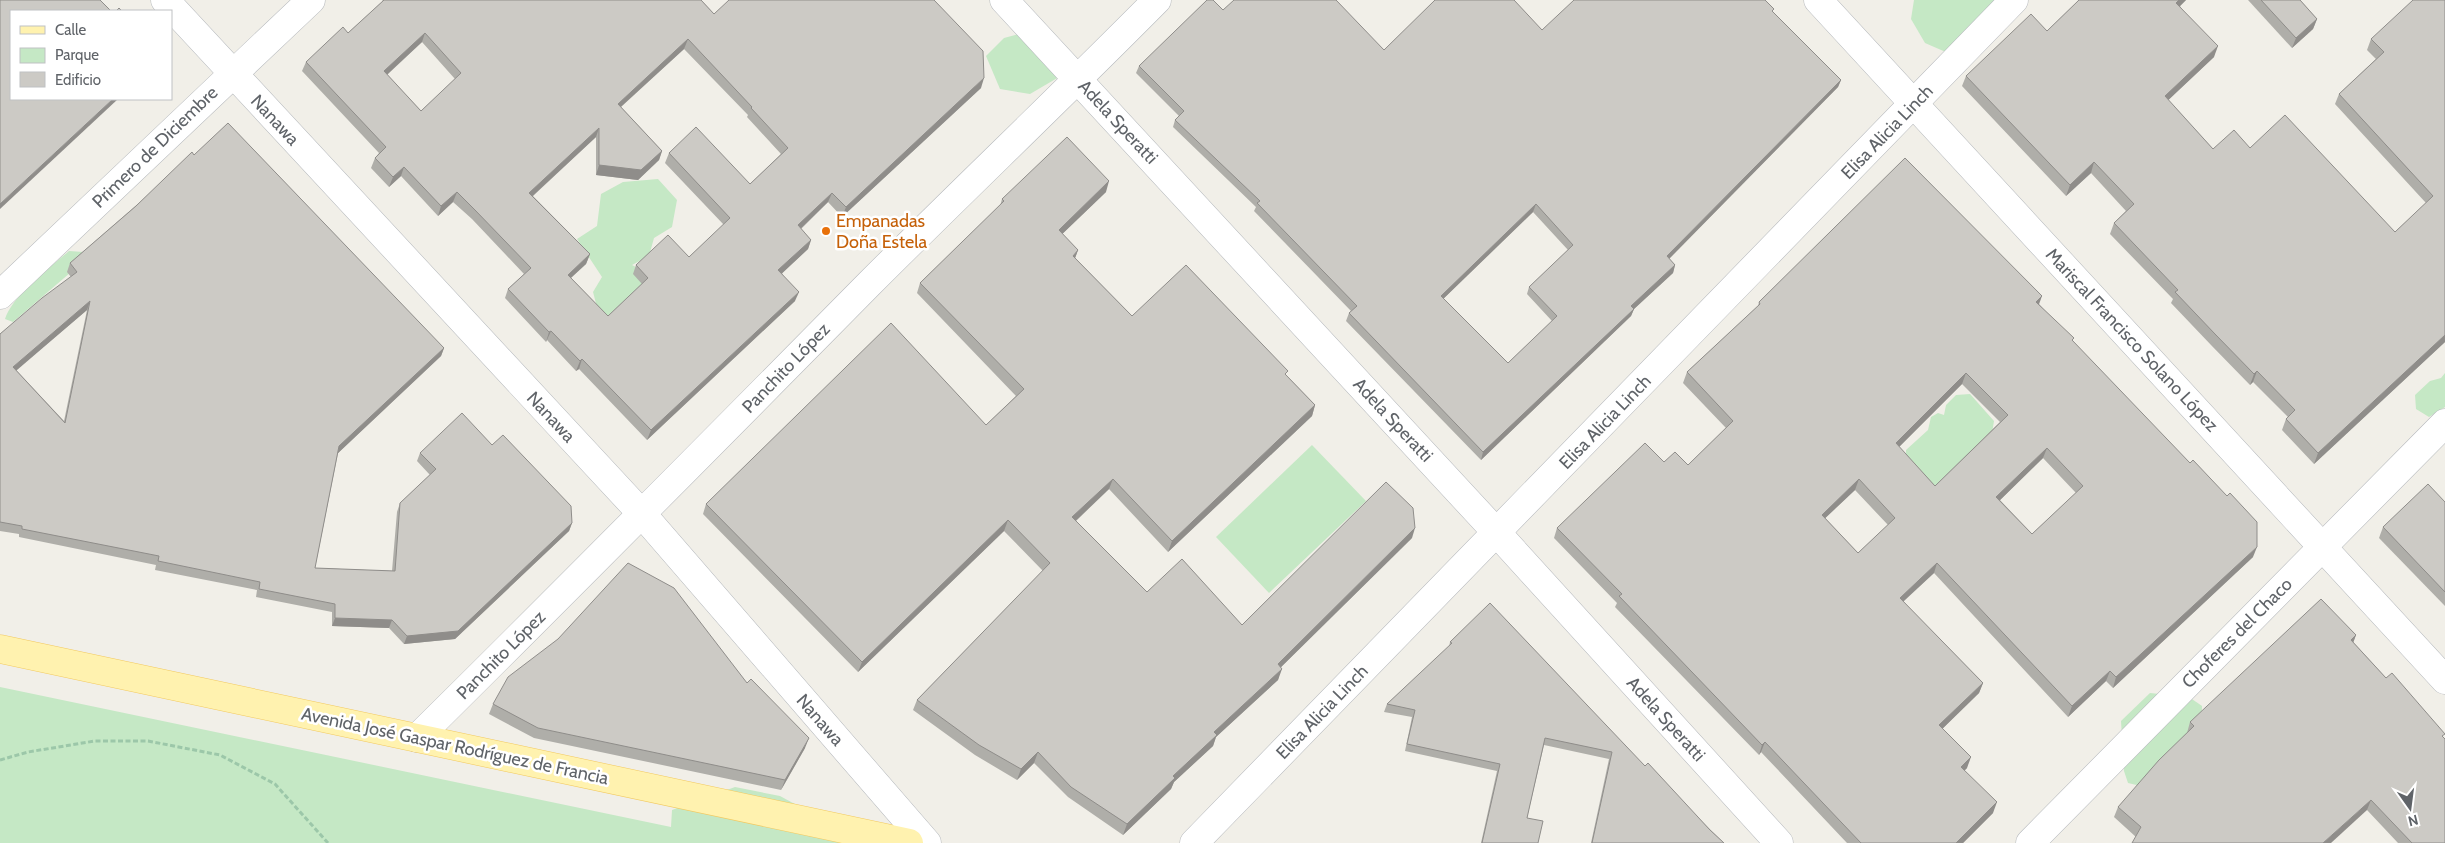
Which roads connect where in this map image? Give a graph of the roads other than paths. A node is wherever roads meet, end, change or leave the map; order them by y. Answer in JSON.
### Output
{"nodes":[{"id":1,"x":165,"y":0,"type":"edge"},
{"id":2,"x":311,"y":0,"type":"edge"},
{"id":3,"x":1004,"y":0,"type":"edge"},
{"id":4,"x":1156,"y":0,"type":"edge"},
{"id":5,"x":1818,"y":0,"type":"edge"},
{"id":6,"x":2014,"y":0,"type":"edge"},
{"id":7,"x":232,"y":73,"type":"junction"},
{"id":8,"x":1079,"y":79,"type":"junction"},
{"id":9,"x":1914,"y":105,"type":"junction"},
{"id":10,"x":0,"y":295,"type":"edge"},
{"id":11,"x":2445,"y":423,"type":"edge"},
{"id":12,"x":643,"y":515,"type":"junction"},
{"id":13,"x":1497,"y":533,"type":"junction"},
{"id":14,"x":2322,"y":546,"type":"junction"},
{"id":15,"x":0,"y":649,"type":"edge"},
{"id":16,"x":2445,"y":680,"type":"edge"},
{"id":17,"x":417,"y":738,"type":"junction"},
{"id":18,"x":909,"y":843,"type":"edge"},
{"id":19,"x":927,"y":843,"type":"edge"},
{"id":20,"x":1194,"y":843,"type":"edge"},
{"id":21,"x":1779,"y":843,"type":"edge"},
{"id":22,"x":2030,"y":843,"type":"edge"}],
"edges":[{"from":1,"to":7,"type":"street","name":"Nanawa"},
{"from":2,"to":7,"type":"street","name":"Primero de Diciembre"},
{"from":3,"to":8,"type":"street","name":"Adela Speratti"},
{"from":4,"to":8,"type":"street","name":"Panchito López"},
{"from":5,"to":9,"type":"street","name":"Mariscal Francisco Solano López"},
{"from":6,"to":9,"type":"street","name":"Elisa Alicia Linch"},
{"from":7,"to":10,"type":"street","name":"Primero de Diciembre"},
{"from":7,"to":12,"type":"street","name":"Nanawa"},
{"from":8,"to":12,"type":"street","name":"Panchito López"},
{"from":8,"to":13,"type":"street","name":"Adela Speratti"},
{"from":9,"to":13,"type":"street","name":"Elisa Alicia Linch"},
{"from":9,"to":14,"type":"street","name":"Mariscal Francisco Solano López"},
{"from":11,"to":14,"type":"street","name":"Choferes del Chaco"},
{"from":12,"to":17,"type":"street","name":"Panchito López"},
{"from":12,"to":19,"type":"street","name":"Nanawa"},
{"from":13,"to":20,"type":"street","name":"Elisa Alicia Linch"},
{"from":13,"to":21,"type":"street","name":"Adela Speratti"},
{"from":14,"to":16,"type":"street","name":"Mariscal Francisco Solano López"},
{"from":14,"to":22,"type":"street","name":"Choferes del Chaco"},
{"from":15,"to":17,"type":"main road","name":"Avenida José Gaspar Rodríguez de Francia"},
{"from":17,"to":18,"type":"main road","name":"Avenida José Gaspar Rodríguez de Francia"}]}
